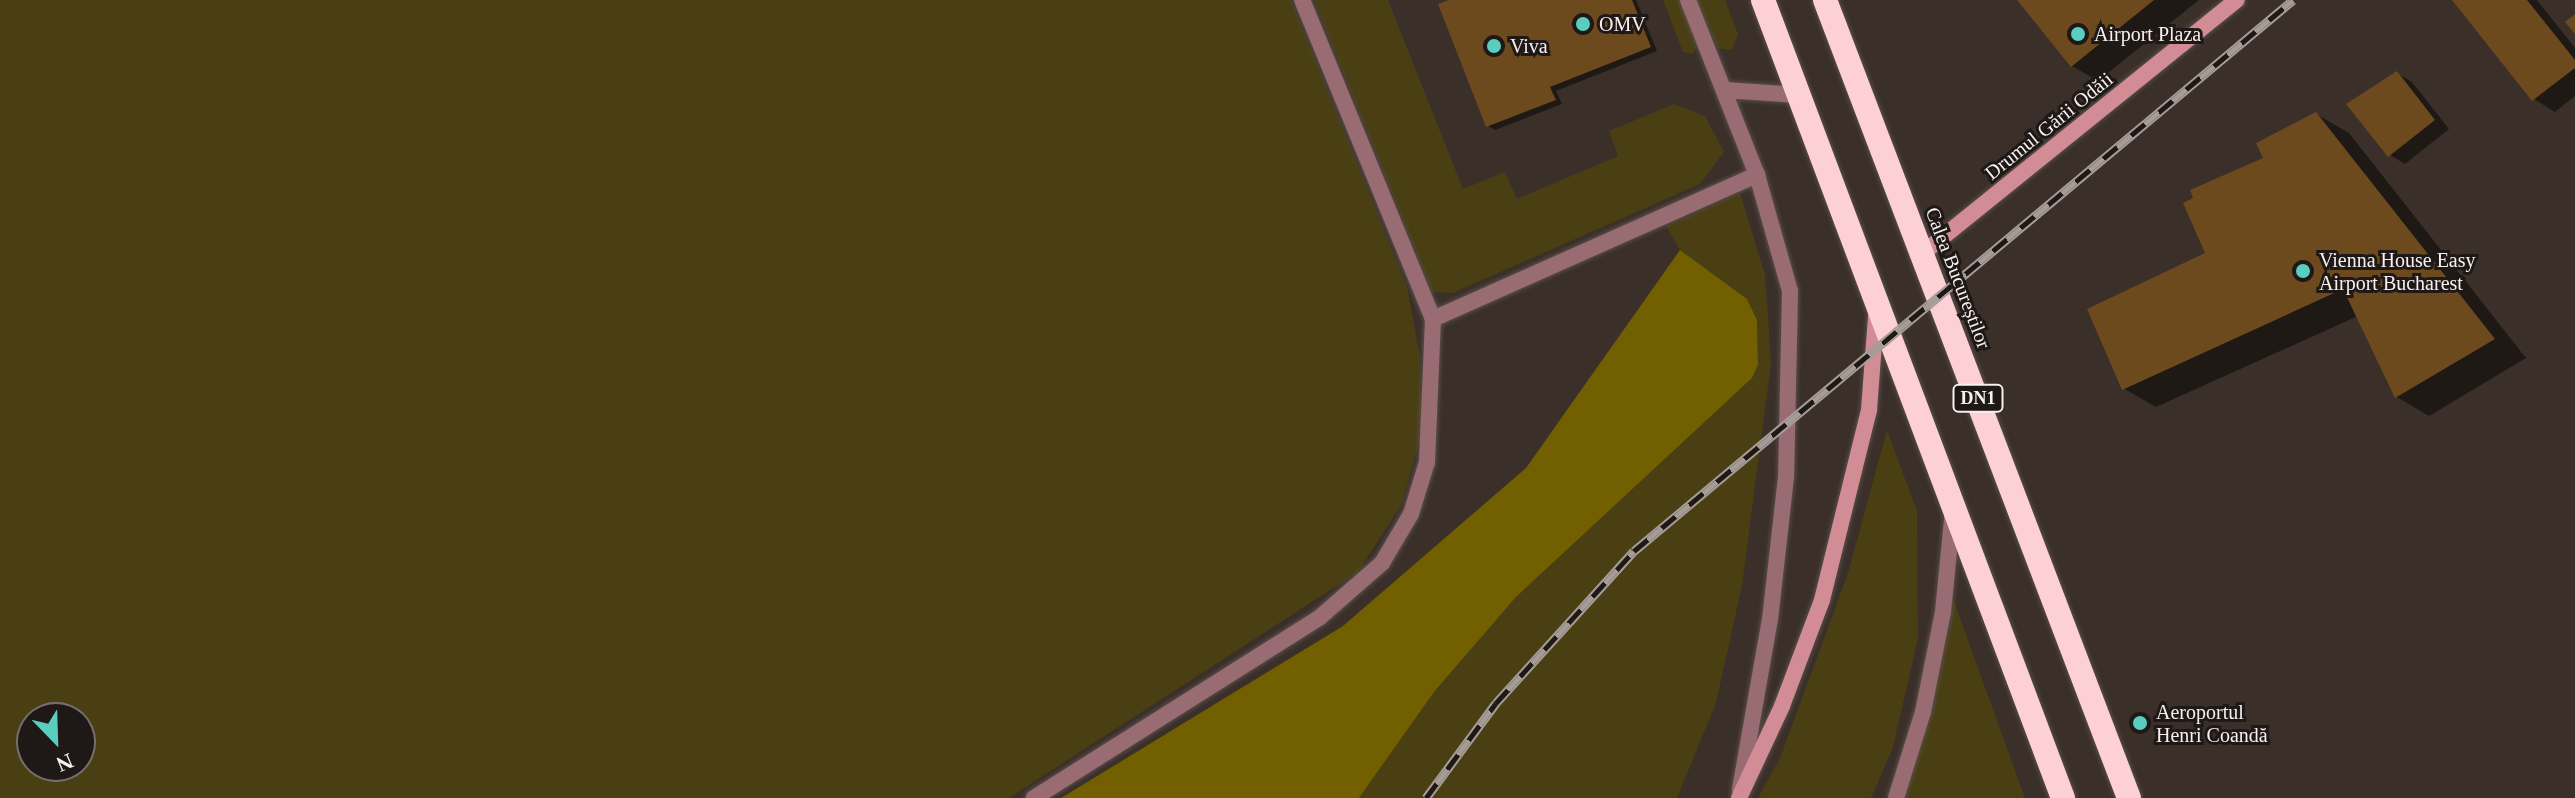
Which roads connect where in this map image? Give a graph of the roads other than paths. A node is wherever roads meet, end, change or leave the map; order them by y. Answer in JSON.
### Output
{"nodes":[{"id":1,"x":1302,"y":0,"type":"edge"},
{"id":2,"x":1688,"y":0,"type":"edge"},
{"id":3,"x":1763,"y":0,"type":"edge"},
{"id":4,"x":1825,"y":0,"type":"edge"},
{"id":5,"x":2237,"y":0,"type":"edge"},
{"id":6,"x":1724,"y":90,"type":"junction"},
{"id":7,"x":1799,"y":95,"type":"junction"},
{"id":8,"x":1757,"y":175,"type":"junction"},
{"id":9,"x":1923,"y":253,"type":"junction"},
{"id":10,"x":1876,"y":298,"type":"junction"},
{"id":11,"x":1433,"y":319,"type":"junction"},
{"id":12,"x":1953,"y":505,"type":"junction"},
{"id":13,"x":1034,"y":798,"type":"edge"},
{"id":14,"x":1739,"y":798,"type":"edge"},
{"id":15,"x":1896,"y":798,"type":"edge"},
{"id":16,"x":2063,"y":798,"type":"edge"},
{"id":17,"x":2129,"y":798,"type":"edge"}],
"edges":[{"from":1,"to":11,"type":"street"},
{"from":2,"to":6,"type":"street"},
{"from":3,"to":7,"type":"highway"},
{"from":4,"to":9,"type":"highway","name":"Calea Bucureștilor","number":"DN1"},
{"from":5,"to":9,"type":"street","name":"Drumul Gării Odăii"},
{"from":6,"to":7,"type":"street"},
{"from":6,"to":8,"type":"street"},
{"from":7,"to":10,"type":"highway"},
{"from":8,"to":11,"type":"street"},
{"from":8,"to":14,"type":"street"},
{"from":9,"to":17,"type":"highway","name":"Calea Bucureștilor","number":"DN1"},
{"from":10,"to":12,"type":"highway"},
{"from":10,"to":14,"type":"street"},
{"from":11,"to":13,"type":"street"},
{"from":12,"to":15,"type":"street"},
{"from":12,"to":16,"type":"highway"}]}
